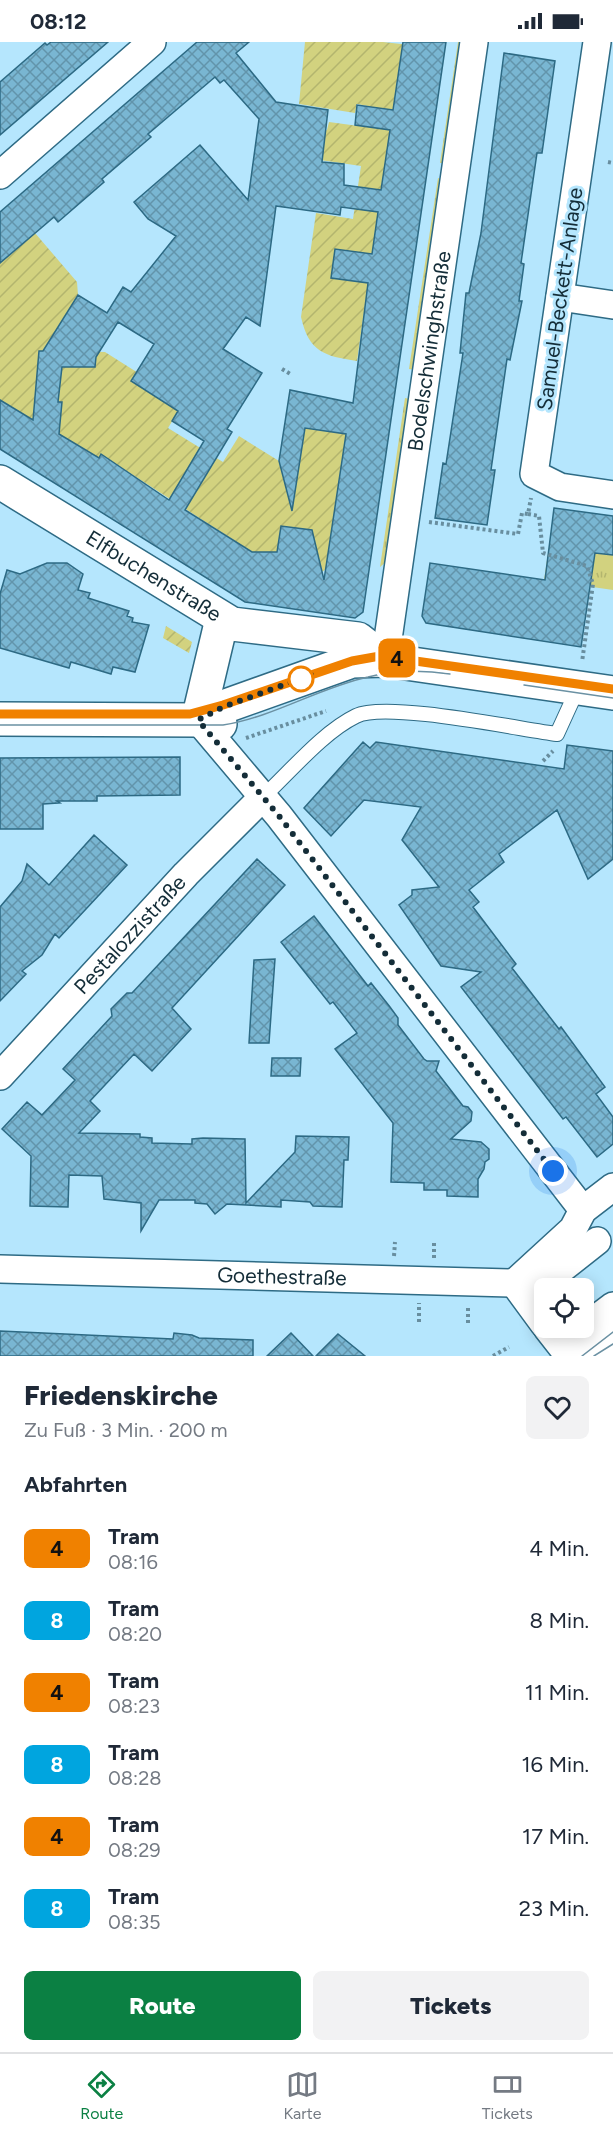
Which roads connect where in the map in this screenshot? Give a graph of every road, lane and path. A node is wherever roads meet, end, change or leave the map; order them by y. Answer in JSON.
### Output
{"nodes":[{"id":1,"x":152,"y":42,"type":"edge"},
{"id":2,"x":474,"y":42,"type":"edge"},
{"id":3,"x":597,"y":42,"type":"edge"},
{"id":4,"x":0,"y":175,"type":"edge"},
{"id":5,"x":560,"y":297,"type":"junction"},
{"id":6,"x":613,"y":305,"type":"edge"},
{"id":7,"x":282,"y":369,"type":"dead end"},
{"id":8,"x":292,"y":375,"type":"dead end"},
{"id":9,"x":0,"y":482,"type":"edge"},
{"id":10,"x":613,"y":495,"type":"edge"},
{"id":11,"x":530,"y":504,"type":"dead end"},
{"id":12,"x":528,"y":514,"type":"junction"},
{"id":13,"x":426,"y":522,"type":"dead end"},
{"id":14,"x":222,"y":619,"type":"junction"},
{"id":15,"x":385,"y":660,"type":"junction"},
{"id":16,"x":578,"y":688,"type":"junction"},
{"id":17,"x":613,"y":693,"type":"edge"},
{"id":18,"x":338,"y":707,"type":"dead end"},
{"id":19,"x":0,"y":719,"type":"edge"},
{"id":20,"x":198,"y":720,"type":"junction"},
{"id":21,"x":242,"y":738,"type":"dead end"},
{"id":22,"x":263,"y":797,"type":"junction"},
{"id":23,"x":0,"y":1076,"type":"edge"},
{"id":24,"x":613,"y":1187,"type":"edge"},
{"id":25,"x":598,"y":1234,"type":"edge"},
{"id":26,"x":0,"y":1269,"type":"edge"},
{"id":27,"x":536,"y":1278,"type":"edge"},
{"id":28,"x":538,"y":1278,"type":"edge"},
{"id":29,"x":534,"y":1281,"type":"edge"},
{"id":30,"x":613,"y":1306,"type":"edge"},
{"id":31,"x":613,"y":1336,"type":"edge"},
{"id":32,"x":562,"y":1338,"type":"edge"},
{"id":33,"x":509,"y":1347,"type":"dead end"},
{"id":34,"x":577,"y":1349,"type":"edge"},
{"id":35,"x":493,"y":1356,"type":"edge"}],
"edges":[{"from":1,"to":4,"type":"street"},
{"from":2,"to":15,"type":"street","name":"Bodelschwinghstraße"},
{"from":3,"to":5,"type":"street","name":"Samuel-Beckett-Anlage"},
{"from":5,"to":6,"type":"street"},
{"from":5,"to":10,"type":"street","name":"Samuel-Beckett-Anlage"},
{"from":7,"to":8,"type":"path"},
{"from":9,"to":14,"type":"main road","name":"Elfbuchenstraße"},
{"from":11,"to":12,"type":"path"},
{"from":12,"to":13,"type":"path"},
{"from":12,"to":16,"type":"path"},
{"from":14,"to":15,"type":"main road","name":"Elfbuchenstraße"},
{"from":14,"to":20,"type":"main road"},
{"from":15,"to":16,"type":"main road"},
{"from":15,"to":20,"type":"main road"},
{"from":16,"to":17,"type":"main road"},
{"from":16,"to":22,"type":"lane"},
{"from":18,"to":21,"type":"path"},
{"from":19,"to":20,"type":"main road"},
{"from":20,"to":22,"type":"street"},
{"from":22,"to":23,"type":"street","name":"Pestalozzistraße"},
{"from":22,"to":25,"type":"street"},
{"from":24,"to":25,"type":"street"},
{"from":25,"to":27,"type":"street"},
{"from":25,"to":28,"type":"street"},
{"from":26,"to":29,"type":"street","name":"Goethestraße"},
{"from":30,"to":34,"type":"street"},
{"from":31,"to":34,"type":"main road"},
{"from":32,"to":34,"type":"street"},
{"from":33,"to":35,"type":"path"}]}
